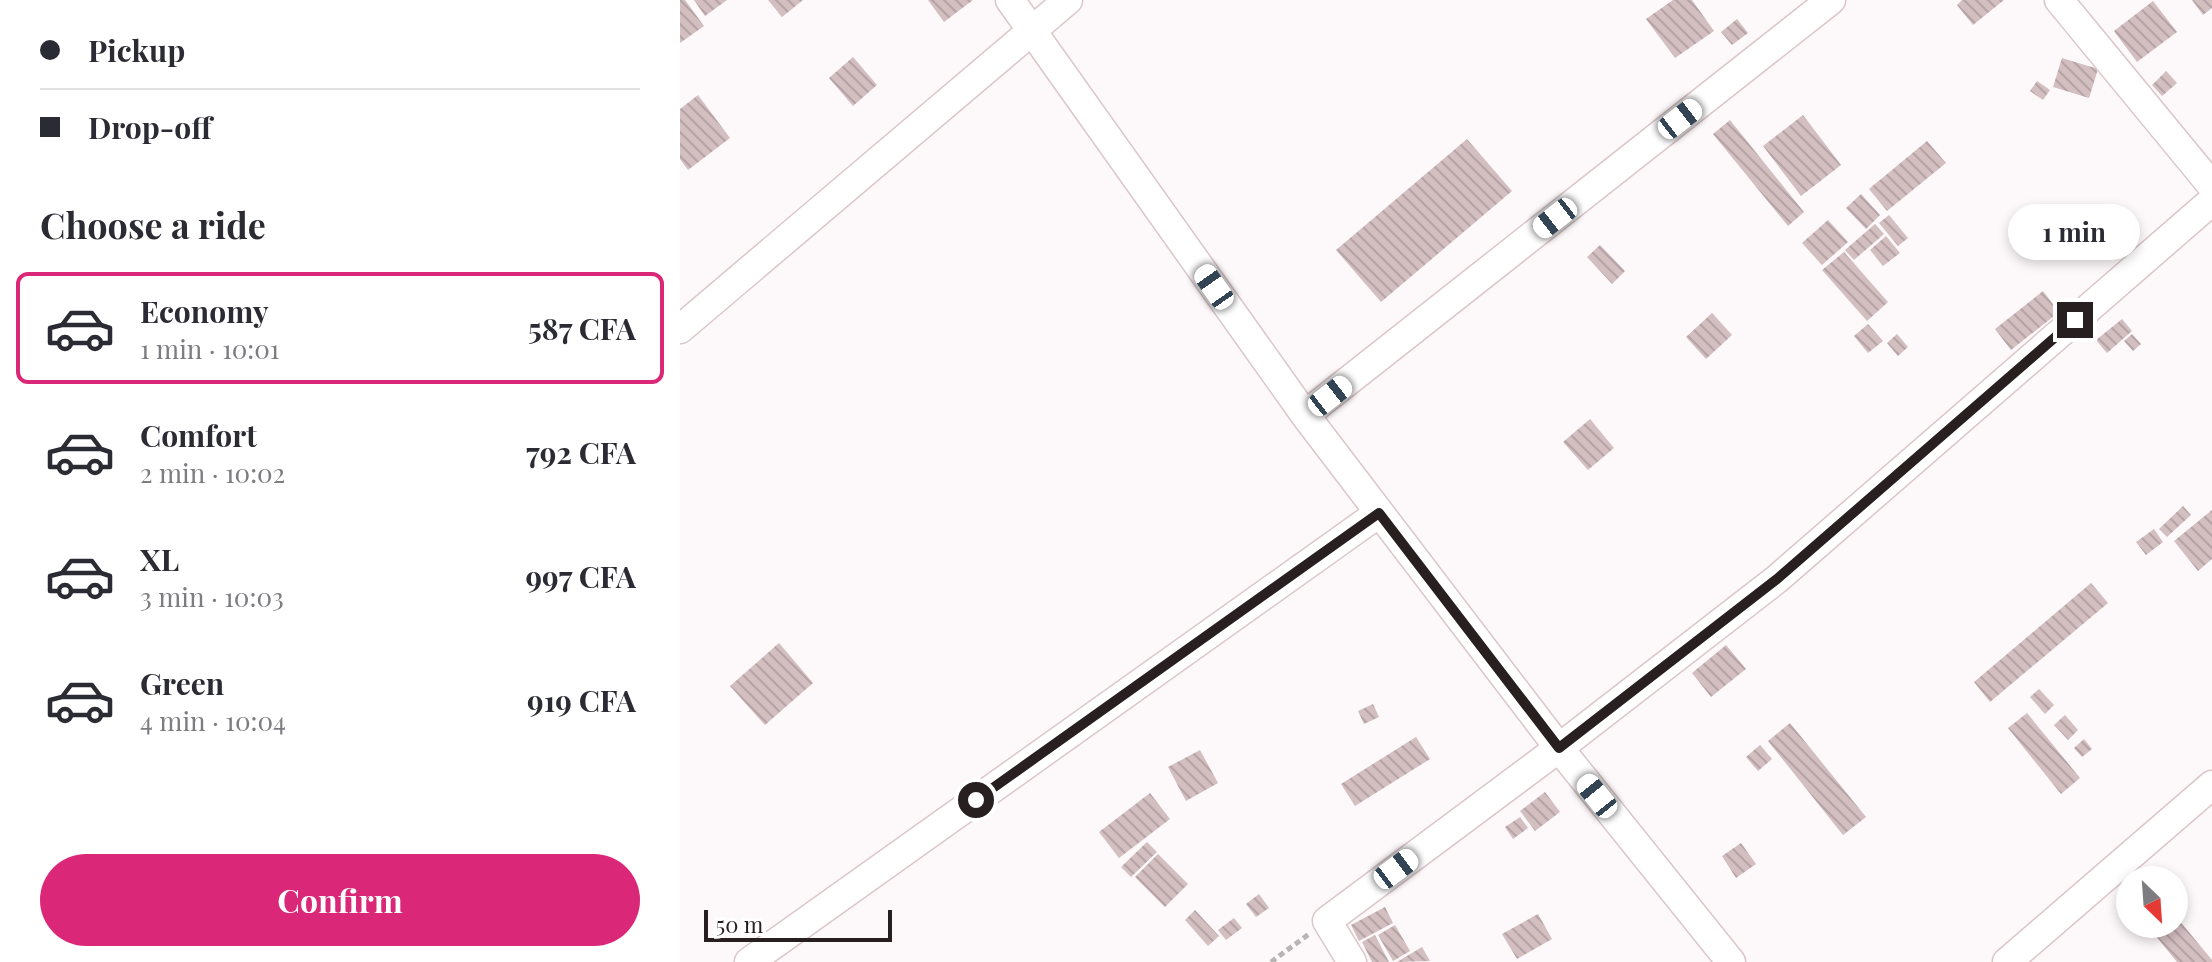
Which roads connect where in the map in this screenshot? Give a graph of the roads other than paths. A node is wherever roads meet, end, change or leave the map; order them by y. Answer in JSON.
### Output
{"nodes":[{"id":1,"x":1010,"y":0,"type":"edge"},
{"id":2,"x":1068,"y":0,"type":"edge"},
{"id":3,"x":1831,"y":0,"type":"edge"},
{"id":4,"x":2059,"y":0,"type":"edge"},
{"id":5,"x":1033,"y":29,"type":"junction"},
{"id":6,"x":2212,"y":186,"type":"edge"},
{"id":7,"x":2212,"y":201,"type":"edge"},
{"id":8,"x":680,"y":329,"type":"edge"},
{"id":9,"x":1305,"y":415,"type":"junction"},
{"id":10,"x":1379,"y":513,"type":"junction"},
{"id":11,"x":1559,"y":748,"type":"junction"},
{"id":12,"x":2212,"y":785,"type":"edge"},
{"id":13,"x":749,"y":962,"type":"edge"},
{"id":14,"x":1352,"y":962,"type":"edge"},
{"id":15,"x":1731,"y":962,"type":"edge"},
{"id":16,"x":2007,"y":962,"type":"edge"}],
"edges":[{"from":1,"to":5,"type":"street"},
{"from":2,"to":5,"type":"street"},
{"from":3,"to":9,"type":"street"},
{"from":4,"to":6,"type":"street"},
{"from":5,"to":8,"type":"street"},
{"from":5,"to":9,"type":"street"},
{"from":7,"to":11,"type":"street"},
{"from":9,"to":10,"type":"street"},
{"from":10,"to":11,"type":"street"},
{"from":10,"to":13,"type":"street"},
{"from":11,"to":14,"type":"street"},
{"from":11,"to":15,"type":"street"},
{"from":12,"to":16,"type":"street"}]}
